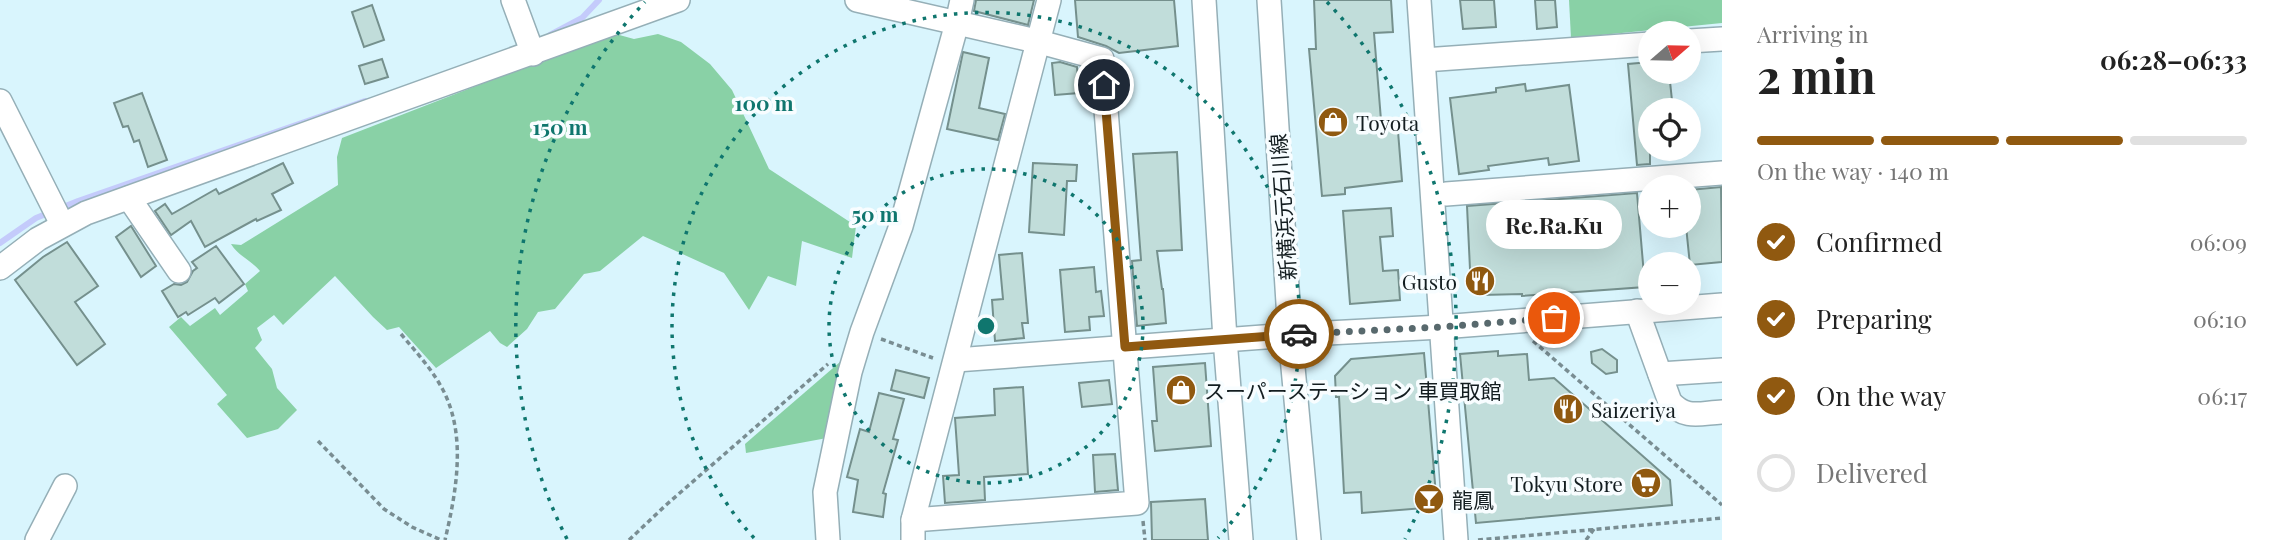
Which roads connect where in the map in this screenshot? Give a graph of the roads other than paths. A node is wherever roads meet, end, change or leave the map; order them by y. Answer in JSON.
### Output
{"nodes":[{"id":1,"x":513,"y":0,"type":"edge"},
{"id":2,"x":630,"y":0,"type":"edge"},
{"id":3,"x":678,"y":0,"type":"edge"},
{"id":4,"x":857,"y":0,"type":"edge"},
{"id":5,"x":962,"y":0,"type":"edge"},
{"id":6,"x":1049,"y":0,"type":"edge"},
{"id":7,"x":1204,"y":0,"type":"edge"},
{"id":8,"x":1269,"y":0,"type":"edge"},
{"id":9,"x":1419,"y":0,"type":"edge"},
{"id":10,"x":618,"y":20,"type":"junction"},
{"id":11,"x":957,"y":23,"type":"junction"},
{"id":12,"x":1722,"y":39,"type":"edge"},
{"id":13,"x":1701,"y":40,"type":"edge"},
{"id":14,"x":1036,"y":41,"type":"junction"},
{"id":15,"x":530,"y":44,"type":"junction"},
{"id":16,"x":1638,"y":45,"type":"edge"},
{"id":17,"x":1424,"y":60,"type":"junction"},
{"id":18,"x":0,"y":101,"type":"edge"},
{"id":19,"x":1722,"y":173,"type":"edge"},
{"id":20,"x":1446,"y":194,"type":"dead end"},
{"id":21,"x":129,"y":198,"type":"junction"},
{"id":22,"x":62,"y":224,"type":"junction"},
{"id":23,"x":177,"y":260,"type":"dead end"},
{"id":24,"x":0,"y":268,"type":"edge"},
{"id":25,"x":1722,"y":305,"type":"edge"},
{"id":26,"x":1637,"y":311,"type":"junction"},
{"id":27,"x":1441,"y":327,"type":"junction"},
{"id":28,"x":1290,"y":334,"type":"junction"},
{"id":29,"x":1226,"y":339,"type":"junction"},
{"id":30,"x":1125,"y":347,"type":"junction"},
{"id":31,"x":956,"y":360,"type":"junction"},
{"id":32,"x":1722,"y":370,"type":"edge"},
{"id":33,"x":1660,"y":374,"type":"junction"},
{"id":34,"x":1722,"y":412,"type":"edge"},
{"id":35,"x":65,"y":486,"type":"dead end"},
{"id":36,"x":913,"y":530,"type":"edge"},
{"id":37,"x":37,"y":540,"type":"edge"},
{"id":38,"x":828,"y":540,"type":"edge"},
{"id":39,"x":1241,"y":540,"type":"edge"},
{"id":40,"x":1309,"y":540,"type":"edge"},
{"id":41,"x":1456,"y":540,"type":"edge"}],
"edges":[{"from":1,"to":15,"type":"street"},
{"from":2,"to":10,"type":"street"},
{"from":3,"to":10,"type":"street"},
{"from":4,"to":11,"type":"street"},
{"from":5,"to":11,"type":"street"},
{"from":6,"to":14,"type":"street"},
{"from":7,"to":29,"type":"street"},
{"from":8,"to":28,"type":"street","name":"新横浜元石川線"},
{"from":9,"to":17,"type":"street"},
{"from":10,"to":15,"type":"street"},
{"from":11,"to":14,"type":"street"},
{"from":11,"to":38,"type":"street"},
{"from":12,"to":13,"type":"street"},
{"from":14,"to":30,"type":"street"},
{"from":14,"to":31,"type":"street"},
{"from":15,"to":21,"type":"street"},
{"from":16,"to":17,"type":"street"},
{"from":17,"to":27,"type":"street"},
{"from":18,"to":22,"type":"street"},
{"from":19,"to":20,"type":"street"},
{"from":21,"to":22,"type":"street"},
{"from":21,"to":23,"type":"street"},
{"from":22,"to":24,"type":"street"},
{"from":25,"to":26,"type":"street"},
{"from":26,"to":27,"type":"street"},
{"from":26,"to":33,"type":"street"},
{"from":27,"to":28,"type":"street"},
{"from":27,"to":41,"type":"street"},
{"from":28,"to":29,"type":"street"},
{"from":28,"to":40,"type":"street","name":"新横浜元石川線"},
{"from":29,"to":30,"type":"street"},
{"from":29,"to":39,"type":"street"},
{"from":30,"to":31,"type":"street"},
{"from":30,"to":36,"type":"street"},
{"from":31,"to":36,"type":"street"},
{"from":32,"to":33,"type":"street"},
{"from":33,"to":34,"type":"street"},
{"from":35,"to":37,"type":"street"}]}
